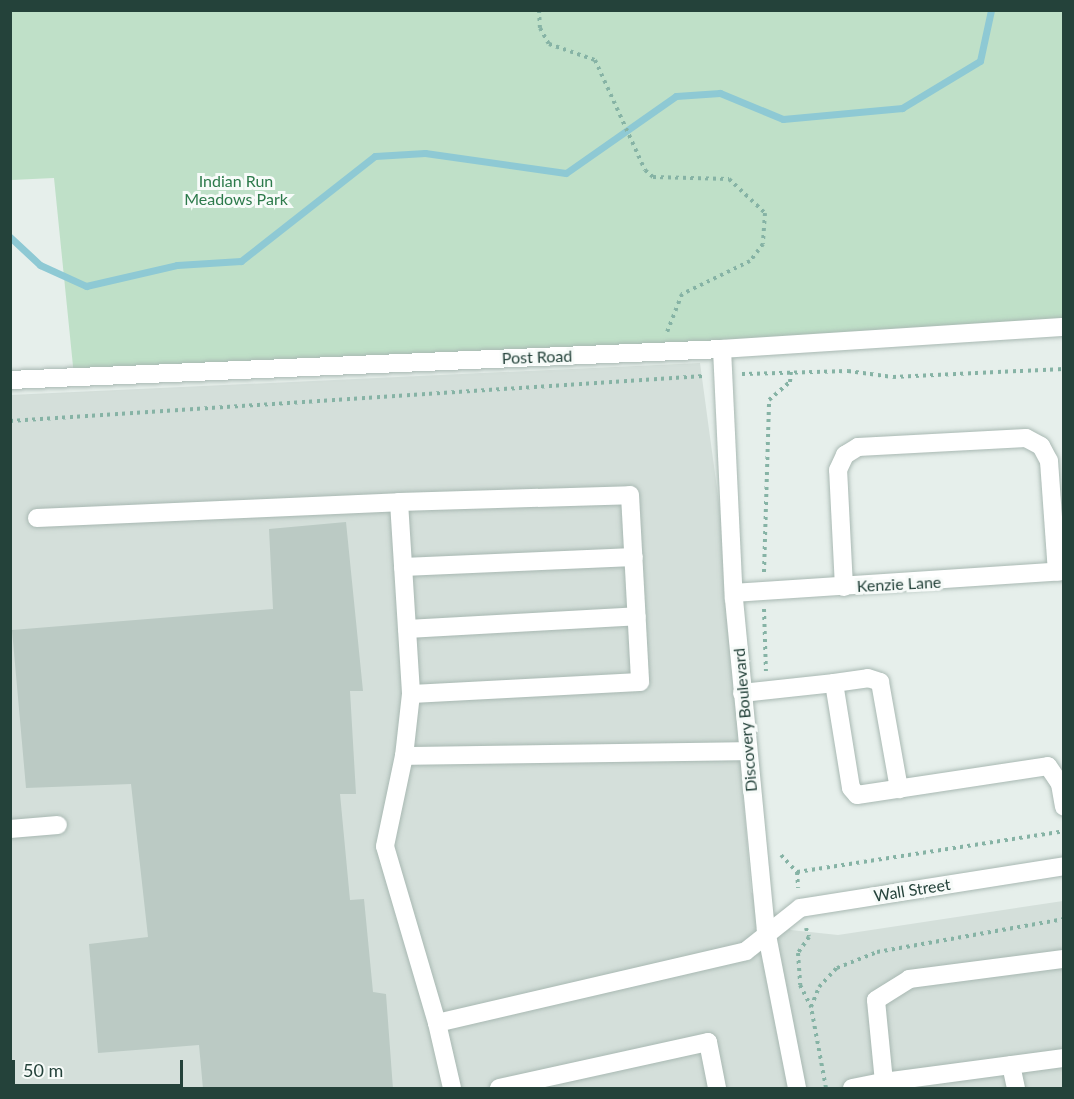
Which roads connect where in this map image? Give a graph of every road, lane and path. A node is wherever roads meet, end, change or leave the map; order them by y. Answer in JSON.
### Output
{"nodes":[{"id":1,"x":539,"y":10,"type":"edge"},
{"id":2,"x":1064,"y":327,"type":"edge"},
{"id":3,"x":722,"y":349,"type":"junction"},
{"id":4,"x":669,"y":351,"type":"junction"},
{"id":5,"x":1064,"y":369,"type":"edge"},
{"id":6,"x":724,"y":375,"type":"junction"},
{"id":7,"x":669,"y":378,"type":"junction"},
{"id":8,"x":10,"y":380,"type":"edge"},
{"id":9,"x":10,"y":422,"type":"edge"},
{"id":10,"x":399,"y":501,"type":"junction"},
{"id":11,"x":37,"y":518,"type":"dead end"},
{"id":12,"x":634,"y":557,"type":"junction"},
{"id":13,"x":403,"y":567,"type":"junction"},
{"id":14,"x":1060,"y":571,"type":"edge"},
{"id":15,"x":844,"y":587,"type":"junction"},
{"id":16,"x":734,"y":593,"type":"junction"},
{"id":17,"x":637,"y":616,"type":"junction"},
{"id":18,"x":407,"y":628,"type":"junction"},
{"id":19,"x":834,"y":683,"type":"junction"},
{"id":20,"x":742,"y":693,"type":"junction"},
{"id":21,"x":411,"y":694,"type":"junction"},
{"id":22,"x":748,"y":751,"type":"junction"},
{"id":23,"x":404,"y":756,"type":"junction"},
{"id":24,"x":899,"y":789,"type":"junction"},
{"id":25,"x":1064,"y":807,"type":"edge"},
{"id":26,"x":58,"y":825,"type":"dead end"},
{"id":27,"x":10,"y":829,"type":"edge"},
{"id":28,"x":1064,"y":831,"type":"edge"},
{"id":29,"x":1064,"y":866,"type":"edge"},
{"id":30,"x":797,"y":872,"type":"dead end"},
{"id":31,"x":1064,"y":919,"type":"edge"},
{"id":32,"x":766,"y":930,"type":"junction"},
{"id":33,"x":1064,"y":958,"type":"edge"},
{"id":34,"x":437,"y":1023,"type":"junction"},
{"id":35,"x":1064,"y":1058,"type":"edge"},
{"id":36,"x":1011,"y":1065,"type":"junction"},
{"id":37,"x":953,"y":1081,"type":"edge"},
{"id":38,"x":885,"y":1085,"type":"edge"},
{"id":39,"x":452,"y":1089,"type":"edge"},
{"id":40,"x":499,"y":1089,"type":"edge"},
{"id":41,"x":717,"y":1089,"type":"edge"},
{"id":42,"x":797,"y":1089,"type":"edge"},
{"id":43,"x":826,"y":1089,"type":"edge"},
{"id":44,"x":852,"y":1089,"type":"edge"},
{"id":45,"x":1016,"y":1089,"type":"edge"}],
"edges":[{"from":1,"to":4,"type":"path"},
{"from":2,"to":3,"type":"street","name":"Post Road"},
{"from":3,"to":4,"type":"street","name":"Post Road"},
{"from":3,"to":6,"type":"street","name":"Discovery Boulevard"},
{"from":4,"to":7,"type":"path"},
{"from":4,"to":8,"type":"street","name":"Post Road"},
{"from":5,"to":6,"type":"path"},
{"from":6,"to":7,"type":"path"},
{"from":6,"to":16,"type":"street","name":"Discovery Boulevard"},
{"from":7,"to":9,"type":"path"},
{"from":10,"to":11,"type":"street"},
{"from":10,"to":12,"type":"street"},
{"from":10,"to":13,"type":"street"},
{"from":12,"to":13,"type":"street"},
{"from":12,"to":17,"type":"street"},
{"from":13,"to":18,"type":"street"},
{"from":14,"to":15,"type":"street","name":"Kenzie Lane"},
{"from":14,"to":15,"type":"street"},
{"from":15,"to":16,"type":"street","name":"Kenzie Lane"},
{"from":16,"to":20,"type":"street","name":"Discovery Boulevard"},
{"from":17,"to":18,"type":"street"},
{"from":17,"to":21,"type":"street"},
{"from":18,"to":21,"type":"street"},
{"from":19,"to":20,"type":"street"},
{"from":19,"to":24,"type":"street"},
{"from":19,"to":24,"type":"street"},
{"from":20,"to":22,"type":"street","name":"Discovery Boulevard"},
{"from":21,"to":23,"type":"street"},
{"from":22,"to":23,"type":"street"},
{"from":22,"to":32,"type":"street","name":"Discovery Boulevard"},
{"from":23,"to":34,"type":"street"},
{"from":24,"to":25,"type":"street"},
{"from":26,"to":27,"type":"street"},
{"from":28,"to":30,"type":"path"},
{"from":29,"to":32,"type":"street","name":"Wall Street"},
{"from":31,"to":43,"type":"path"},
{"from":32,"to":34,"type":"street","name":"Wall Street"},
{"from":32,"to":42,"type":"street","name":"Discovery Boulevard"},
{"from":33,"to":38,"type":"street"},
{"from":34,"to":39,"type":"street"},
{"from":35,"to":36,"type":"street"},
{"from":36,"to":37,"type":"street"},
{"from":36,"to":45,"type":"street"},
{"from":37,"to":38,"type":"street"},
{"from":38,"to":44,"type":"street"},
{"from":40,"to":41,"type":"street"}]}
